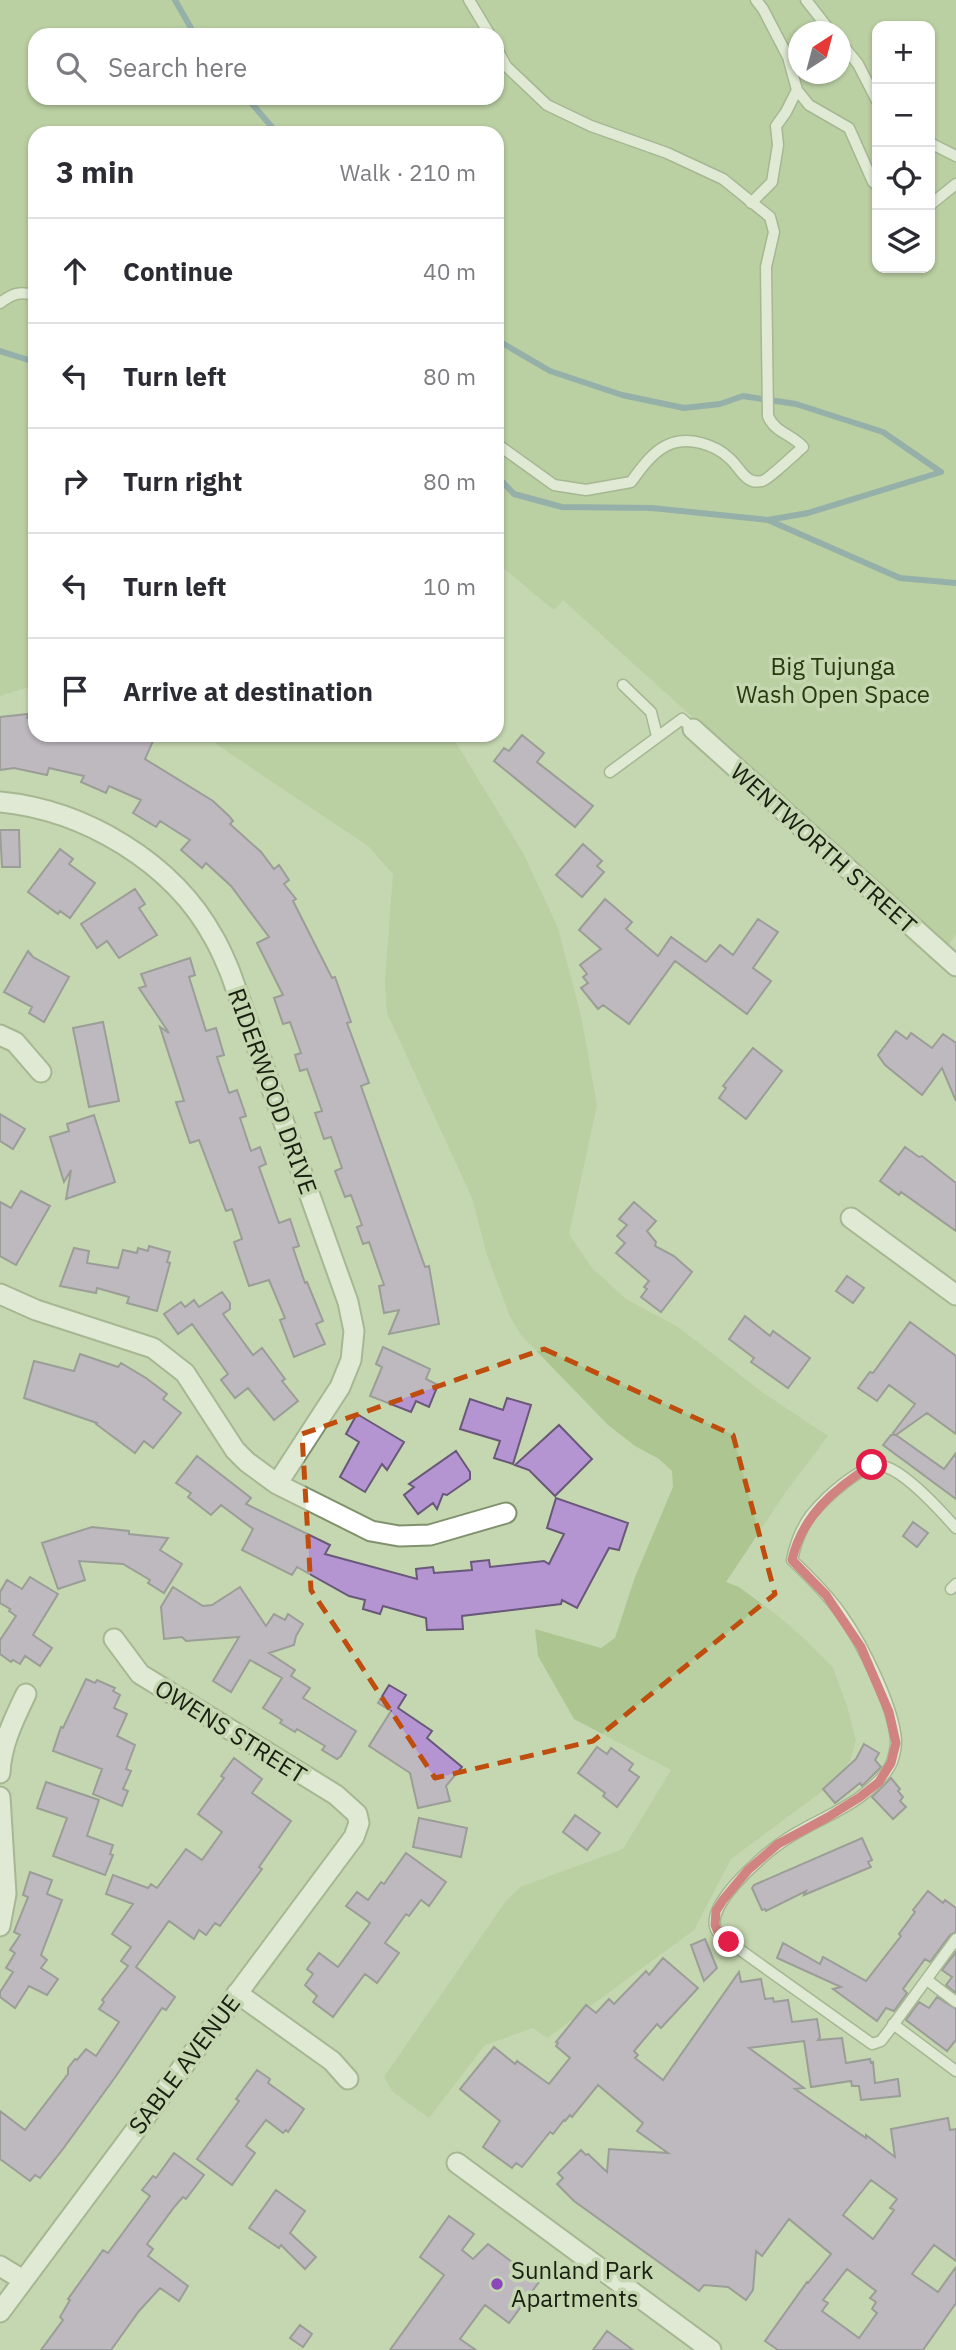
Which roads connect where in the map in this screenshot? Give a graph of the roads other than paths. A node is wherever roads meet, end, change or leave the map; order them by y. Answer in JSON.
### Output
{"nodes":[{"id":1,"x":469,"y":0,"type":"edge"},
{"id":2,"x":756,"y":0,"type":"edge"},
{"id":3,"x":806,"y":0,"type":"edge"},
{"id":4,"x":822,"y":21,"type":"edge"},
{"id":5,"x":486,"y":28,"type":"edge"},
{"id":6,"x":851,"y":55,"type":"edge"},
{"id":7,"x":504,"y":62,"type":"edge"},
{"id":8,"x":797,"y":90,"type":"junction"},
{"id":9,"x":872,"y":91,"type":"edge"},
{"id":10,"x":935,"y":146,"type":"edge"},
{"id":11,"x":956,"y":156,"type":"edge"},
{"id":12,"x":872,"y":180,"type":"edge"},
{"id":13,"x":956,"y":184,"type":"edge"},
{"id":14,"x":935,"y":201,"type":"edge"},
{"id":15,"x":751,"y":203,"type":"junction"},
{"id":16,"x":28,"y":293,"type":"edge"},
{"id":17,"x":0,"y":303,"type":"edge"},
{"id":18,"x":504,"y":449,"type":"edge"},
{"id":19,"x":623,"y":685,"type":"dead end"},
{"id":20,"x":693,"y":729,"type":"joint"},
{"id":21,"x":657,"y":736,"type":"junction"},
{"id":22,"x":610,"y":772,"type":"dead end"},
{"id":23,"x":0,"y":802,"type":"edge"},
{"id":24,"x":956,"y":966,"type":"edge"},
{"id":25,"x":0,"y":1035,"type":"edge"},
{"id":26,"x":41,"y":1072,"type":"dead end"},
{"id":27,"x":850,"y":1218,"type":"dead end"},
{"id":28,"x":0,"y":1294,"type":"edge"},
{"id":29,"x":956,"y":1295,"type":"edge"},
{"id":30,"x":277,"y":1484,"type":"junction"},
{"id":31,"x":506,"y":1513,"type":"dead end"},
{"id":32,"x":956,"y":1528,"type":"edge"},
{"id":33,"x":114,"y":1639,"type":"dead end"},
{"id":34,"x":26,"y":1694,"type":"dead end"},
{"id":35,"x":0,"y":1773,"type":"edge"},
{"id":36,"x":0,"y":1797,"type":"edge"},
{"id":37,"x":357,"y":1814,"type":"joint"},
{"id":38,"x":0,"y":1926,"type":"edge"},
{"id":39,"x":956,"y":1939,"type":"edge"},
{"id":40,"x":927,"y":1980,"type":"junction"},
{"id":41,"x":237,"y":1993,"type":"junction"},
{"id":42,"x":956,"y":2002,"type":"edge"},
{"id":43,"x":893,"y":2024,"type":"junction"},
{"id":44,"x":956,"y":2071,"type":"edge"},
{"id":45,"x":348,"y":2080,"type":"dead end"},
{"id":46,"x":457,"y":2163,"type":"dead end"},
{"id":47,"x":0,"y":2266,"type":"edge"},
{"id":48,"x":23,"y":2280,"type":"junction"},
{"id":49,"x":0,"y":2312,"type":"edge"},
{"id":50,"x":711,"y":2350,"type":"edge"}],
"edges":[{"from":1,"to":5,"type":"lane"},
{"from":2,"to":8,"type":"lane"},
{"from":3,"to":4,"type":"lane"},
{"from":6,"to":9,"type":"lane"},
{"from":7,"to":15,"type":"lane"},
{"from":8,"to":12,"type":"lane"},
{"from":8,"to":15,"type":"lane"},
{"from":10,"to":11,"type":"lane"},
{"from":13,"to":14,"type":"lane"},
{"from":15,"to":18,"type":"lane"},
{"from":16,"to":17,"type":"lane"},
{"from":19,"to":21,"type":"lane"},
{"from":20,"to":21,"type":"lane"},
{"from":20,"to":24,"type":"street","name":"WENTWORTH STREET"},
{"from":21,"to":22,"type":"lane"},
{"from":23,"to":30,"type":"street","name":"RIDERWOOD DRIVE"},
{"from":25,"to":26,"type":"street"},
{"from":27,"to":29,"type":"street"},
{"from":28,"to":30,"type":"street"},
{"from":30,"to":31,"type":"street"},
{"from":32,"to":43,"type":"lane"},
{"from":33,"to":37,"type":"street","name":"OWENS STREET"},
{"from":34,"to":35,"type":"street"},
{"from":36,"to":38,"type":"street"},
{"from":37,"to":41,"type":"street","name":"SABLE AVENUE"},
{"from":39,"to":40,"type":"lane"},
{"from":40,"to":42,"type":"lane"},
{"from":40,"to":43,"type":"lane"},
{"from":41,"to":45,"type":"street"},
{"from":41,"to":48,"type":"street","name":"SABLE AVENUE"},
{"from":43,"to":44,"type":"lane"},
{"from":46,"to":50,"type":"street"},
{"from":47,"to":48,"type":"street"},
{"from":48,"to":49,"type":"street","name":"SABLE AVENUE"}]}
